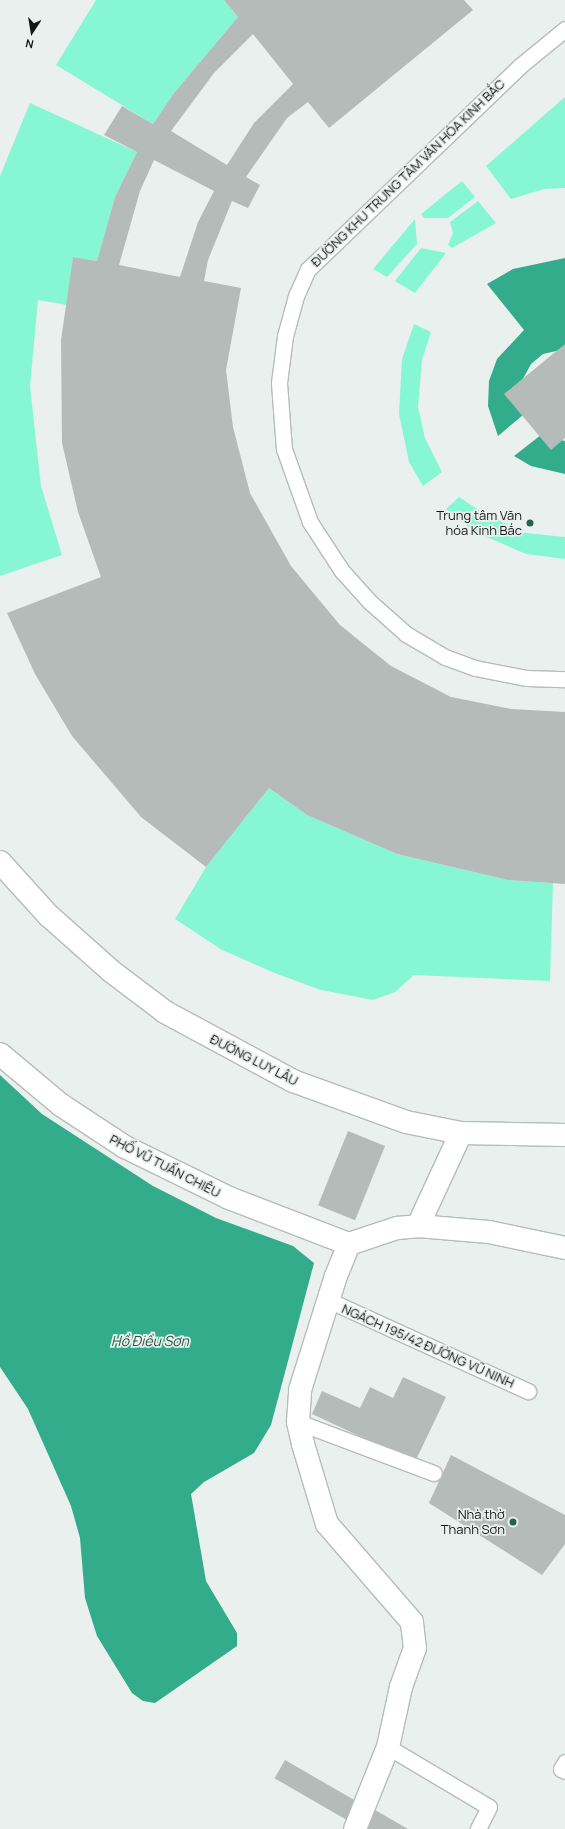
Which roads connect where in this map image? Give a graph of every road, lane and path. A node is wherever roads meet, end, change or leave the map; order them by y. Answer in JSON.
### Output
{"nodes":[{"id":1,"x":565,"y":29,"type":"edge"},
{"id":2,"x":565,"y":679,"type":"edge"},
{"id":3,"x":0,"y":862,"type":"edge"},
{"id":4,"x":0,"y":1054,"type":"edge"},
{"id":5,"x":461,"y":1133,"type":"junction"},
{"id":6,"x":565,"y":1135,"type":"edge"},
{"id":7,"x":418,"y":1226,"type":"junction"},
{"id":8,"x":349,"y":1244,"type":"junction"},
{"id":9,"x":565,"y":1248,"type":"edge"},
{"id":10,"x":328,"y":1300,"type":"junction"},
{"id":11,"x":528,"y":1391,"type":"dead end"},
{"id":12,"x":298,"y":1422,"type":"junction"},
{"id":13,"x":434,"y":1473,"type":"dead end"},
{"id":14,"x":388,"y":1747,"type":"junction"},
{"id":15,"x":565,"y":1762,"type":"edge"},
{"id":16,"x":565,"y":1771,"type":"edge"},
{"id":17,"x":356,"y":1829,"type":"edge"},
{"id":18,"x":478,"y":1829,"type":"edge"}],
"edges":[{"from":1,"to":2,"type":"lane","name":"ĐƯỜNG KHU TRUNG TÂM VĂN HÓA KINH BẮC"},
{"from":3,"to":5,"type":"street","name":"ĐƯỜNG LUY LÂU"},
{"from":4,"to":8,"type":"street","name":"PHỐ VŨ TUẤN CHIÊU"},
{"from":5,"to":6,"type":"street","name":"ĐƯỜNG LUY LÂU"},
{"from":5,"to":7,"type":"street"},
{"from":7,"to":8,"type":"street"},
{"from":7,"to":9,"type":"street"},
{"from":8,"to":10,"type":"street"},
{"from":10,"to":11,"type":"lane","name":"NGÁCH 195/42 ĐƯỜNG VŨ NINH"},
{"from":10,"to":12,"type":"street"},
{"from":12,"to":13,"type":"lane"},
{"from":12,"to":14,"type":"street"},
{"from":14,"to":17,"type":"street"},
{"from":14,"to":18,"type":"lane"},
{"from":15,"to":16,"type":"lane"}]}
